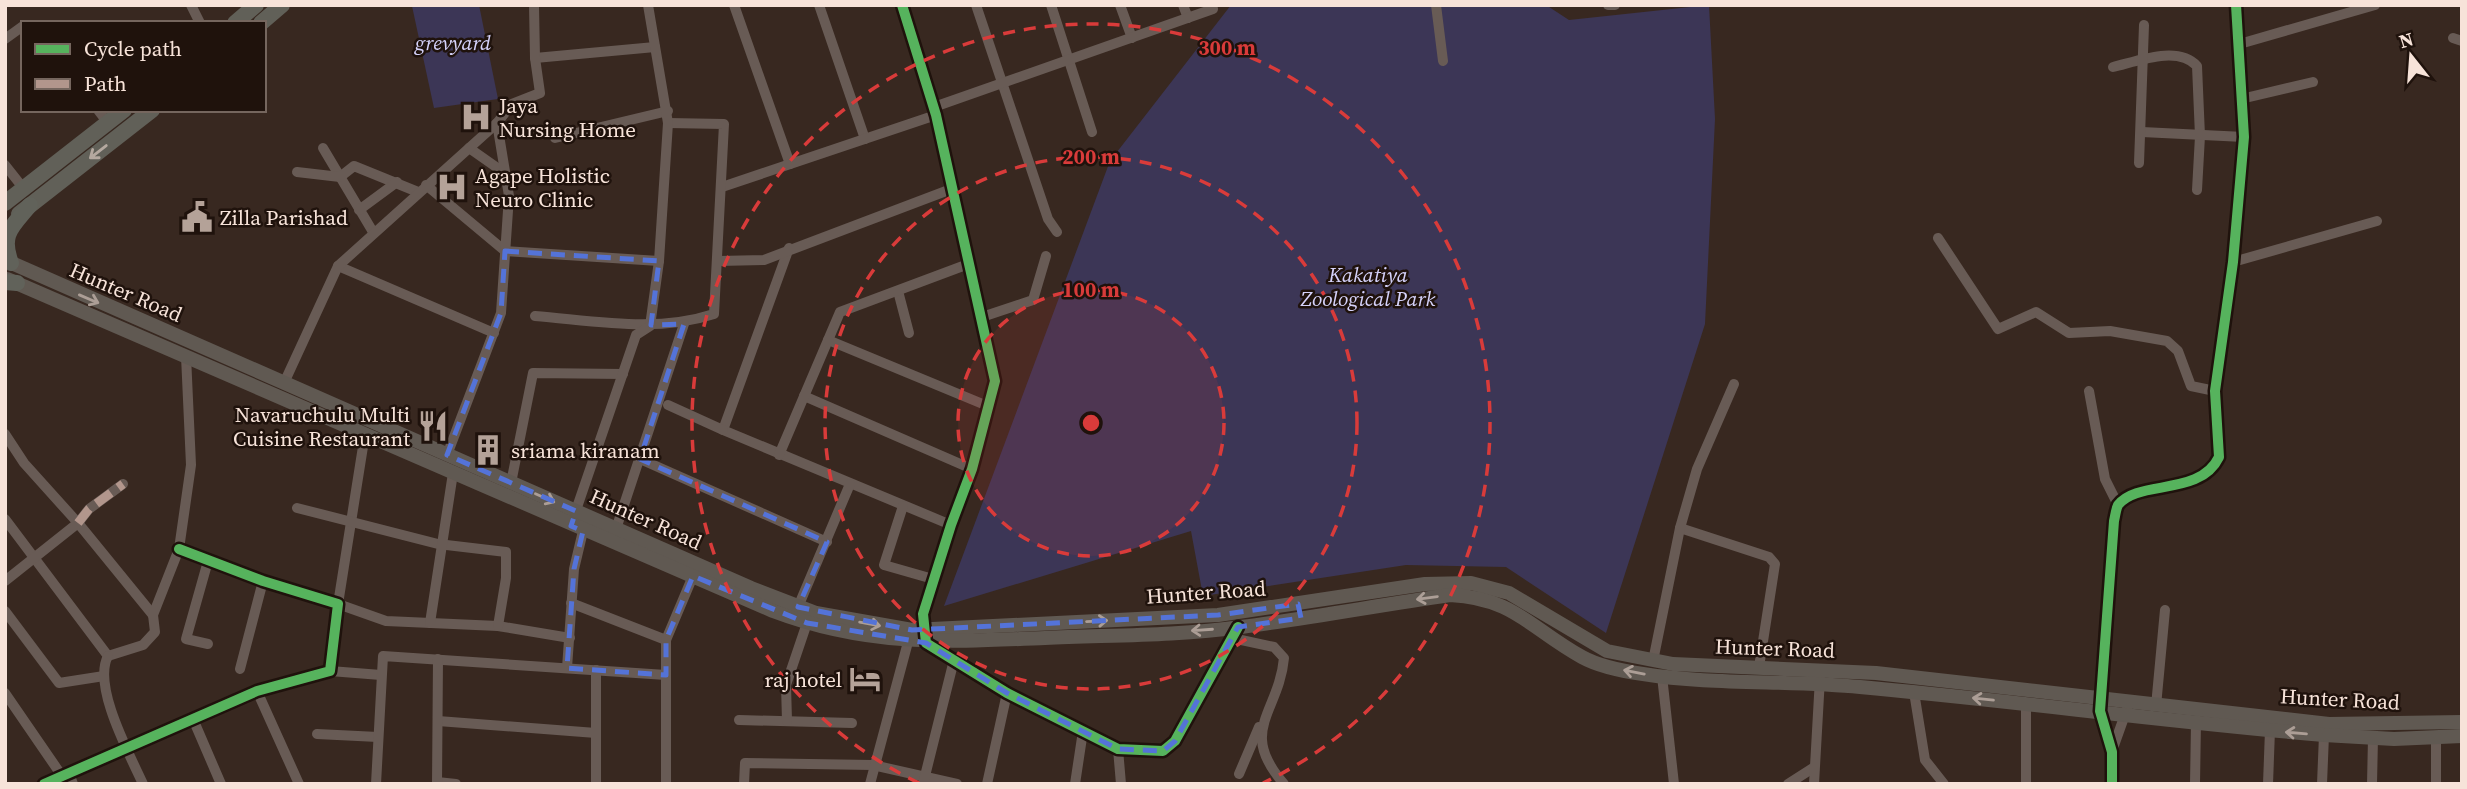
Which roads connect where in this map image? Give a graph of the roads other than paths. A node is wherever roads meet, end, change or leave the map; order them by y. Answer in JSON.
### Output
{"nodes":[{"id":1,"x":191,"y":5,"type":"edge"},
{"id":2,"x":256,"y":5,"type":"edge"},
{"id":3,"x":282,"y":5,"type":"edge"},
{"id":4,"x":534,"y":5,"type":"edge"},
{"id":5,"x":648,"y":5,"type":"edge"},
{"id":6,"x":734,"y":5,"type":"edge"},
{"id":7,"x":819,"y":5,"type":"edge"},
{"id":8,"x":902,"y":5,"type":"edge"},
{"id":9,"x":975,"y":5,"type":"edge"},
{"id":10,"x":1051,"y":5,"type":"edge"},
{"id":11,"x":1120,"y":5,"type":"edge"},
{"id":12,"x":1183,"y":5,"type":"edge"},
{"id":13,"x":1436,"y":5,"type":"edge"},
{"id":14,"x":1608,"y":5,"type":"edge"},
{"id":15,"x":1615,"y":5,"type":"edge"},
{"id":16,"x":2236,"y":5,"type":"edge"},
{"id":17,"x":2375,"y":5,"type":"edge"},
{"id":18,"x":1213,"y":9,"type":"dead end"},
{"id":19,"x":1188,"y":19,"type":"junction"},
{"id":20,"x":199,"y":21,"type":"edge"},
{"id":21,"x":237,"y":21,"type":"edge"},
{"id":22,"x":263,"y":21,"type":"edge"},
{"id":23,"x":2144,"y":25,"type":"dead end"},
{"id":24,"x":21,"y":27,"type":"edge"},
{"id":25,"x":1132,"y":38,"type":"junction"},
{"id":26,"x":5,"y":39,"type":"edge"},
{"id":27,"x":2236,"y":45,"type":"junction"},
{"id":28,"x":655,"y":47,"type":"junction"},
{"id":29,"x":535,"y":58,"type":"junction"},
{"id":30,"x":1069,"y":59,"type":"junction"},
{"id":31,"x":2143,"y":60,"type":"junction"},
{"id":32,"x":1443,"y":61,"type":"dead end"},
{"id":33,"x":2113,"y":67,"type":"dead end"},
{"id":34,"x":2313,"y":82,"type":"dead end"},
{"id":35,"x":1001,"y":83,"type":"junction"},
{"id":36,"x":2241,"y":99,"type":"junction"},
{"id":37,"x":668,"y":111,"type":"junction"},
{"id":38,"x":935,"y":111,"type":"junction"},
{"id":39,"x":149,"y":112,"type":"edge"},
{"id":40,"x":103,"y":116,"type":"edge"},
{"id":41,"x":497,"y":122,"type":"junction"},
{"id":42,"x":668,"y":123,"type":"junction"},
{"id":43,"x":1092,"y":132,"type":"dead end"},
{"id":44,"x":2142,"y":132,"type":"junction"},
{"id":45,"x":2200,"y":136,"type":"junction"},
{"id":46,"x":2244,"y":137,"type":"junction"},
{"id":47,"x":555,"y":138,"type":"dead end"},
{"id":48,"x":865,"y":139,"type":"junction"},
{"id":49,"x":323,"y":148,"type":"dead end"},
{"id":50,"x":469,"y":148,"type":"junction"},
{"id":51,"x":2138,"y":163,"type":"dead end"},
{"id":52,"x":790,"y":164,"type":"junction"},
{"id":53,"x":5,"y":165,"type":"edge"},
{"id":54,"x":297,"y":172,"type":"dead end"},
{"id":55,"x":506,"y":174,"type":"junction"},
{"id":56,"x":340,"y":177,"type":"junction"},
{"id":57,"x":397,"y":182,"type":"junction"},
{"id":58,"x":722,"y":187,"type":"junction"},
{"id":59,"x":24,"y":188,"type":"junction"},
{"id":60,"x":954,"y":188,"type":"junction"},
{"id":61,"x":422,"y":189,"type":"junction"},
{"id":62,"x":2197,"y":190,"type":"dead end"},
{"id":63,"x":5,"y":203,"type":"edge"},
{"id":64,"x":30,"y":205,"type":"junction"},
{"id":65,"x":359,"y":210,"type":"junction"},
{"id":66,"x":2377,"y":221,"type":"dead end"},
{"id":67,"x":5,"y":224,"type":"edge"},
{"id":68,"x":373,"y":232,"type":"junction"},
{"id":69,"x":1057,"y":232,"type":"dead end"},
{"id":70,"x":1938,"y":238,"type":"dead end"},
{"id":71,"x":789,"y":248,"type":"junction"},
{"id":72,"x":505,"y":251,"type":"junction"},
{"id":73,"x":1046,"y":256,"type":"dead end"},
{"id":74,"x":659,"y":261,"type":"junction"},
{"id":75,"x":718,"y":261,"type":"junction"},
{"id":76,"x":2233,"y":262,"type":"junction"},
{"id":77,"x":971,"y":263,"type":"junction"},
{"id":78,"x":338,"y":266,"type":"junction"},
{"id":79,"x":9,"y":273,"type":"edge"},
{"id":80,"x":898,"y":290,"type":"junction"},
{"id":81,"x":535,"y":316,"type":"dead end"},
{"id":82,"x":982,"y":317,"type":"junction"},
{"id":83,"x":684,"y":324,"type":"junction"},
{"id":84,"x":650,"y":326,"type":"junction"},
{"id":85,"x":494,"y":333,"type":"junction"},
{"id":86,"x":909,"y":333,"type":"dead end"},
{"id":87,"x":828,"y":340,"type":"junction"},
{"id":88,"x":186,"y":356,"type":"junction"},
{"id":89,"x":623,"y":374,"type":"junction"},
{"id":90,"x":284,"y":383,"type":"junction"},
{"id":91,"x":1734,"y":384,"type":"dead end"},
{"id":92,"x":2089,"y":391,"type":"dead end"},
{"id":93,"x":2215,"y":391,"type":"junction"},
{"id":94,"x":804,"y":396,"type":"junction"},
{"id":95,"x":668,"y":405,"type":"dead end"},
{"id":96,"x":989,"y":407,"type":"junction"},
{"id":97,"x":723,"y":430,"type":"junction"},
{"id":98,"x":5,"y":434,"type":"edge"},
{"id":99,"x":365,"y":434,"type":"junction"},
{"id":100,"x":447,"y":455,"type":"junction"},
{"id":101,"x":779,"y":455,"type":"junction"},
{"id":102,"x":640,"y":459,"type":"junction"},
{"id":103,"x":972,"y":469,"type":"junction"},
{"id":104,"x":453,"y":473,"type":"junction"},
{"id":105,"x":511,"y":483,"type":"junction"},
{"id":106,"x":123,"y":484,"type":"dead end"},
{"id":107,"x":850,"y":484,"type":"junction"},
{"id":108,"x":2118,"y":505,"type":"junction"},
{"id":109,"x":904,"y":506,"type":"junction"},
{"id":110,"x":297,"y":508,"type":"dead end"},
{"id":111,"x":576,"y":511,"type":"junction"},
{"id":112,"x":5,"y":520,"type":"edge"},
{"id":113,"x":78,"y":523,"type":"junction"},
{"id":114,"x":351,"y":523,"type":"junction"},
{"id":115,"x":951,"y":525,"type":"junction"},
{"id":116,"x":1680,"y":528,"type":"junction"},
{"id":117,"x":577,"y":529,"type":"junction"},
{"id":118,"x":616,"y":529,"type":"junction"},
{"id":119,"x":9,"y":532,"type":"edge"},
{"id":120,"x":827,"y":542,"type":"junction"},
{"id":121,"x":442,"y":544,"type":"junction"},
{"id":122,"x":178,"y":550,"type":"junction"},
{"id":123,"x":35,"y":559,"type":"junction"},
{"id":124,"x":208,"y":561,"type":"junction"},
{"id":125,"x":688,"y":570,"type":"junction"},
{"id":126,"x":933,"y":579,"type":"junction"},
{"id":127,"x":5,"y":581,"type":"edge"},
{"id":128,"x":263,"y":582,"type":"junction"},
{"id":129,"x":570,"y":603,"type":"junction"},
{"id":130,"x":338,"y":604,"type":"junction"},
{"id":131,"x":798,"y":607,"type":"junction"},
{"id":132,"x":2165,"y":610,"type":"dead end"},
{"id":133,"x":5,"y":611,"type":"edge"},
{"id":134,"x":1300,"y":611,"type":"junction"},
{"id":135,"x":153,"y":615,"type":"junction"},
{"id":136,"x":430,"y":623,"type":"junction"},
{"id":137,"x":807,"y":623,"type":"junction"},
{"id":138,"x":498,"y":626,"type":"junction"},
{"id":139,"x":1235,"y":633,"type":"junction"},
{"id":140,"x":925,"y":636,"type":"junction"},
{"id":141,"x":570,"y":638,"type":"junction"},
{"id":142,"x":666,"y":640,"type":"junction"},
{"id":143,"x":908,"y":642,"type":"junction"},
{"id":144,"x":208,"y":644,"type":"dead end"},
{"id":145,"x":108,"y":656,"type":"junction"},
{"id":146,"x":438,"y":659,"type":"junction"},
{"id":147,"x":954,"y":660,"type":"junction"},
{"id":148,"x":1653,"y":661,"type":"junction"},
{"id":149,"x":1759,"y":667,"type":"junction"},
{"id":150,"x":567,"y":668,"type":"junction"},
{"id":151,"x":240,"y":669,"type":"dead end"},
{"id":152,"x":596,"y":670,"type":"junction"},
{"id":153,"x":330,"y":671,"type":"junction"},
{"id":154,"x":381,"y":675,"type":"junction"},
{"id":155,"x":666,"y":675,"type":"junction"},
{"id":156,"x":104,"y":676,"type":"junction"},
{"id":157,"x":1662,"y":676,"type":"junction"},
{"id":158,"x":1820,"y":677,"type":"junction"},
{"id":159,"x":257,"y":691,"type":"junction"},
{"id":160,"x":1914,"y":692,"type":"junction"},
{"id":161,"x":1007,"y":693,"type":"junction"},
{"id":162,"x":7,"y":697,"type":"edge"},
{"id":163,"x":2026,"y":703,"type":"junction"},
{"id":164,"x":2100,"y":705,"type":"junction"},
{"id":165,"x":2156,"y":706,"type":"junction"},
{"id":166,"x":2127,"y":708,"type":"junction"},
{"id":167,"x":193,"y":719,"type":"junction"},
{"id":168,"x":739,"y":720,"type":"dead end"},
{"id":169,"x":438,"y":721,"type":"junction"},
{"id":170,"x":787,"y":721,"type":"junction"},
{"id":171,"x":2196,"y":721,"type":"junction"},
{"id":172,"x":2462,"y":722,"type":"edge"},
{"id":173,"x":852,"y":723,"type":"dead end"},
{"id":174,"x":1261,"y":723,"type":"junction"},
{"id":175,"x":2267,"y":725,"type":"junction"},
{"id":176,"x":1083,"y":731,"type":"junction"},
{"id":177,"x":596,"y":733,"type":"junction"},
{"id":178,"x":317,"y":734,"type":"dead end"},
{"id":179,"x":2324,"y":735,"type":"junction"},
{"id":180,"x":2436,"y":736,"type":"junction"},
{"id":181,"x":2462,"y":736,"type":"edge"},
{"id":182,"x":378,"y":737,"type":"junction"},
{"id":183,"x":2373,"y":738,"type":"junction"},
{"id":184,"x":127,"y":747,"type":"junction"},
{"id":185,"x":1118,"y":749,"type":"junction"},
{"id":186,"x":2112,"y":752,"type":"junction"},
{"id":187,"x":873,"y":765,"type":"junction"},
{"id":188,"x":1813,"y":768,"type":"junction"},
{"id":189,"x":65,"y":774,"type":"junction"},
{"id":190,"x":1239,"y":774,"type":"dead end"},
{"id":191,"x":923,"y":780,"type":"edge"},
{"id":192,"x":437,"y":783,"type":"edge"},
{"id":193,"x":44,"y":784,"type":"edge"},
{"id":194,"x":73,"y":784,"type":"edge"},
{"id":195,"x":143,"y":784,"type":"edge"},
{"id":196,"x":221,"y":784,"type":"edge"},
{"id":197,"x":299,"y":784,"type":"edge"},
{"id":198,"x":376,"y":784,"type":"edge"},
{"id":199,"x":456,"y":784,"type":"edge"},
{"id":200,"x":596,"y":784,"type":"edge"},
{"id":201,"x":666,"y":784,"type":"edge"},
{"id":202,"x":744,"y":784,"type":"edge"},
{"id":203,"x":870,"y":784,"type":"edge"},
{"id":204,"x":957,"y":784,"type":"edge"},
{"id":205,"x":987,"y":784,"type":"edge"},
{"id":206,"x":1075,"y":784,"type":"edge"},
{"id":207,"x":1121,"y":784,"type":"edge"},
{"id":208,"x":1284,"y":784,"type":"edge"},
{"id":209,"x":1674,"y":784,"type":"edge"},
{"id":210,"x":1788,"y":784,"type":"edge"},
{"id":211,"x":1814,"y":784,"type":"edge"},
{"id":212,"x":1944,"y":784,"type":"edge"},
{"id":213,"x":2026,"y":784,"type":"edge"},
{"id":214,"x":2112,"y":784,"type":"edge"},
{"id":215,"x":2194,"y":784,"type":"edge"},
{"id":216,"x":2269,"y":784,"type":"edge"},
{"id":217,"x":2322,"y":784,"type":"edge"},
{"id":218,"x":2372,"y":784,"type":"edge"},
{"id":219,"x":2435,"y":784,"type":"edge"}],
"edges":[{"from":1,"to":20,"type":"street"},
{"from":2,"to":21,"type":"main road"},
{"from":3,"to":22,"type":"main road"},
{"from":4,"to":29,"type":"street"},
{"from":5,"to":28,"type":"street"},
{"from":6,"to":52,"type":"street"},
{"from":7,"to":48,"type":"street"},
{"from":8,"to":38,"type":"street"},
{"from":9,"to":35,"type":"street"},
{"from":10,"to":30,"type":"street"},
{"from":11,"to":25,"type":"street"},
{"from":12,"to":19,"type":"street"},
{"from":13,"to":32,"type":"street"},
{"from":14,"to":15,"type":"street"},
{"from":16,"to":27,"type":"street"},
{"from":17,"to":27,"type":"street"},
{"from":18,"to":19,"type":"street"},
{"from":19,"to":25,"type":"street"},
{"from":23,"to":31,"type":"street"},
{"from":24,"to":26,"type":"street"},
{"from":25,"to":30,"type":"street"},
{"from":27,"to":36,"type":"street"},
{"from":28,"to":29,"type":"street"},
{"from":28,"to":37,"type":"street"},
{"from":29,"to":41,"type":"street"},
{"from":30,"to":35,"type":"street"},
{"from":30,"to":43,"type":"street"},
{"from":31,"to":33,"type":"street"},
{"from":31,"to":44,"type":"street"},
{"from":31,"to":45,"type":"street"},
{"from":34,"to":36,"type":"street"},
{"from":35,"to":38,"type":"street"},
{"from":35,"to":69,"type":"street"},
{"from":36,"to":46,"type":"street"},
{"from":37,"to":42,"type":"street"},
{"from":37,"to":47,"type":"street"},
{"from":38,"to":48,"type":"street"},
{"from":38,"to":60,"type":"street"},
{"from":39,"to":64,"type":"main road","one_way":true},
{"from":40,"to":59,"type":"main road"},
{"from":41,"to":50,"type":"street"},
{"from":41,"to":55,"type":"street"},
{"from":42,"to":58,"type":"street"},
{"from":42,"to":74,"type":"street"},
{"from":44,"to":45,"type":"street"},
{"from":44,"to":51,"type":"street"},
{"from":45,"to":46,"type":"street"},
{"from":45,"to":62,"type":"street"},
{"from":46,"to":76,"type":"street"},
{"from":48,"to":52,"type":"street"},
{"from":49,"to":56,"type":"street"},
{"from":50,"to":55,"type":"street"},
{"from":50,"to":61,"type":"street"},
{"from":52,"to":58,"type":"street"},
{"from":53,"to":59,"type":"street"},
{"from":54,"to":56,"type":"street"},
{"from":55,"to":72,"type":"street"},
{"from":56,"to":57,"type":"street"},
{"from":56,"to":65,"type":"street"},
{"from":57,"to":61,"type":"street"},
{"from":57,"to":65,"type":"street"},
{"from":58,"to":75,"type":"street"},
{"from":59,"to":63,"type":"main road"},
{"from":60,"to":71,"type":"street"},
{"from":60,"to":77,"type":"street"},
{"from":61,"to":68,"type":"street"},
{"from":61,"to":72,"type":"street"},
{"from":64,"to":67,"type":"main road"},
{"from":64,"to":79,"type":"highway"},
{"from":65,"to":68,"type":"street"},
{"from":66,"to":76,"type":"street"},
{"from":68,"to":78,"type":"street"},
{"from":70,"to":93,"type":"street"},
{"from":71,"to":75,"type":"street"},
{"from":71,"to":97,"type":"street"},
{"from":72,"to":74,"type":"street"},
{"from":72,"to":85,"type":"street"},
{"from":73,"to":82,"type":"street"},
{"from":74,"to":84,"type":"street"},
{"from":75,"to":83,"type":"street"},
{"from":76,"to":93,"type":"street"},
{"from":77,"to":80,"type":"street"},
{"from":77,"to":82,"type":"street"},
{"from":78,"to":85,"type":"street"},
{"from":78,"to":90,"type":"street"},
{"from":79,"to":88,"type":"main road","name":"Hunter Road"},
{"from":79,"to":90,"type":"main road","name":"Hunter Road","one_way":true},
{"from":80,"to":86,"type":"street"},
{"from":80,"to":87,"type":"street"},
{"from":81,"to":84,"type":"street"},
{"from":82,"to":96,"type":"street"},
{"from":83,"to":84,"type":"street"},
{"from":83,"to":102,"type":"street"},
{"from":84,"to":89,"type":"street"},
{"from":85,"to":100,"type":"street"},
{"from":87,"to":94,"type":"street"},
{"from":87,"to":96,"type":"street"},
{"from":88,"to":99,"type":"main road","name":"Hunter Road"},
{"from":88,"to":122,"type":"street"},
{"from":89,"to":105,"type":"street"},
{"from":89,"to":111,"type":"street"},
{"from":90,"to":100,"type":"main road","name":"Hunter Road"},
{"from":91,"to":116,"type":"street"},
{"from":92,"to":108,"type":"street"},
{"from":93,"to":108,"type":"street"},
{"from":94,"to":101,"type":"street"},
{"from":94,"to":103,"type":"street"},
{"from":95,"to":97,"type":"street"},
{"from":96,"to":103,"type":"street"},
{"from":97,"to":101,"type":"street"},
{"from":98,"to":113,"type":"street"},
{"from":99,"to":104,"type":"main road","name":"Hunter Road"},
{"from":99,"to":114,"type":"street"},
{"from":100,"to":105,"type":"main road","name":"Hunter Road"},
{"from":101,"to":107,"type":"street"},
{"from":102,"to":118,"type":"street"},
{"from":102,"to":120,"type":"street"},
{"from":103,"to":115,"type":"street"},
{"from":104,"to":117,"type":"main road","name":"Hunter Road"},
{"from":104,"to":121,"type":"street"},
{"from":105,"to":111,"type":"main road","name":"Hunter Road","one_way":true},
{"from":106,"to":113,"type":"street"},
{"from":107,"to":109,"type":"street"},
{"from":107,"to":120,"type":"street"},
{"from":108,"to":164,"type":"street"},
{"from":109,"to":115,"type":"street"},
{"from":109,"to":126,"type":"street"},
{"from":110,"to":114,"type":"street"},
{"from":111,"to":117,"type":"street"},
{"from":111,"to":118,"type":"main road","name":"Hunter Road"},
{"from":112,"to":119,"type":"street"},
{"from":113,"to":123,"type":"street"},
{"from":113,"to":135,"type":"street"},
{"from":114,"to":121,"type":"street"},
{"from":114,"to":130,"type":"street"},
{"from":115,"to":126,"type":"street"},
{"from":116,"to":148,"type":"street"},
{"from":116,"to":149,"type":"street"},
{"from":117,"to":125,"type":"main road","name":"Hunter Road"},
{"from":117,"to":129,"type":"street"},
{"from":118,"to":125,"type":"main road","name":"Hunter Road"},
{"from":119,"to":123,"type":"street"},
{"from":120,"to":131,"type":"street"},
{"from":121,"to":136,"type":"street"},
{"from":121,"to":138,"type":"street"},
{"from":122,"to":124,"type":"street"},
{"from":122,"to":135,"type":"street"},
{"from":123,"to":127,"type":"street"},
{"from":123,"to":145,"type":"street"},
{"from":124,"to":128,"type":"street"},
{"from":124,"to":144,"type":"street"},
{"from":125,"to":131,"type":"main road","name":"Hunter Road"},
{"from":125,"to":137,"type":"main road","name":"Hunter Road"},
{"from":125,"to":142,"type":"street"},
{"from":126,"to":140,"type":"street"},
{"from":128,"to":130,"type":"street"},
{"from":128,"to":151,"type":"street"},
{"from":129,"to":141,"type":"street"},
{"from":129,"to":142,"type":"street"},
{"from":130,"to":136,"type":"street"},
{"from":130,"to":153,"type":"street"},
{"from":131,"to":140,"type":"main road","name":"Hunter Road","one_way":true},
{"from":132,"to":165,"type":"street"},
{"from":133,"to":156,"type":"street"},
{"from":134,"to":139,"type":"main road","name":"Hunter Road"},
{"from":140,"to":134,"type":"main road","name":"Hunter Road","one_way":true},
{"from":134,"to":148,"type":"main road","name":"Hunter Road"},
{"from":157,"to":134,"type":"main road","name":"Hunter Road","one_way":true},
{"from":135,"to":145,"type":"street"},
{"from":136,"to":138,"type":"street"},
{"from":137,"to":143,"type":"main road","name":"Hunter Road"},
{"from":137,"to":170,"type":"street"},
{"from":138,"to":141,"type":"street"},
{"from":139,"to":140,"type":"main road","name":"Hunter Road","one_way":true},
{"from":139,"to":174,"type":"street"},
{"from":139,"to":185,"type":"street"},
{"from":140,"to":143,"type":"main road","name":"Hunter Road"},
{"from":140,"to":147,"type":"street"},
{"from":141,"to":150,"type":"street"},
{"from":142,"to":155,"type":"street"},
{"from":143,"to":187,"type":"street"},
{"from":145,"to":156,"type":"street"},
{"from":146,"to":150,"type":"street"},
{"from":146,"to":154,"type":"street"},
{"from":146,"to":169,"type":"street"},
{"from":147,"to":161,"type":"street"},
{"from":147,"to":191,"type":"street"},
{"from":148,"to":149,"type":"main road","name":"Hunter Road"},
{"from":149,"to":158,"type":"main road","name":"Hunter Road"},
{"from":150,"to":152,"type":"street"},
{"from":152,"to":155,"type":"street"},
{"from":152,"to":177,"type":"street"},
{"from":153,"to":154,"type":"street"},
{"from":153,"to":159,"type":"street"},
{"from":154,"to":182,"type":"street"},
{"from":155,"to":201,"type":"street"},
{"from":156,"to":184,"type":"street"},
{"from":157,"to":158,"type":"main road","name":"Hunter Road"},
{"from":157,"to":209,"type":"street"},
{"from":158,"to":160,"type":"main road","name":"Hunter Road"},
{"from":158,"to":164,"type":"main road","name":"Hunter Road"},
{"from":158,"to":188,"type":"street"},
{"from":159,"to":167,"type":"street"},
{"from":159,"to":197,"type":"street"},
{"from":163,"to":160,"type":"main road","name":"Hunter Road","one_way":true},
{"from":160,"to":212,"type":"street"},
{"from":161,"to":176,"type":"street"},
{"from":161,"to":205,"type":"street"},
{"from":162,"to":189,"type":"street"},
{"from":163,"to":164,"type":"main road","name":"Hunter Road"},
{"from":163,"to":213,"type":"street"},
{"from":164,"to":166,"type":"main road","name":"Hunter Road"},
{"from":164,"to":186,"type":"street"},
{"from":165,"to":166,"type":"main road","name":"Hunter Road"},
{"from":165,"to":175,"type":"main road","name":"Hunter Road"},
{"from":166,"to":171,"type":"main road","name":"Hunter Road"},
{"from":166,"to":186,"type":"street"},
{"from":167,"to":184,"type":"street"},
{"from":167,"to":196,"type":"street"},
{"from":168,"to":170,"type":"street"},
{"from":169,"to":177,"type":"street"},
{"from":169,"to":192,"type":"street"},
{"from":170,"to":173,"type":"street"},
{"from":171,"to":175,"type":"main road","name":"Hunter Road"},
{"from":171,"to":215,"type":"street"},
{"from":172,"to":175,"type":"main road","name":"Hunter Road"},
{"from":174,"to":190,"type":"street"},
{"from":174,"to":208,"type":"street"},
{"from":179,"to":175,"type":"main road","name":"Hunter Road","one_way":true},
{"from":175,"to":216,"type":"street"},
{"from":176,"to":185,"type":"street"},
{"from":176,"to":206,"type":"street"},
{"from":177,"to":200,"type":"street"},
{"from":178,"to":182,"type":"street"},
{"from":179,"to":183,"type":"main road","name":"Hunter Road"},
{"from":179,"to":217,"type":"street"},
{"from":180,"to":181,"type":"main road","name":"Hunter Road"},
{"from":180,"to":183,"type":"main road","name":"Hunter Road"},
{"from":180,"to":219,"type":"street"},
{"from":182,"to":198,"type":"street"},
{"from":183,"to":218,"type":"street"},
{"from":184,"to":189,"type":"street"},
{"from":184,"to":195,"type":"street"},
{"from":185,"to":207,"type":"street"},
{"from":186,"to":214,"type":"street"},
{"from":187,"to":191,"type":"street"},
{"from":187,"to":202,"type":"street"},
{"from":187,"to":203,"type":"street"},
{"from":188,"to":210,"type":"street"},
{"from":188,"to":211,"type":"street"},
{"from":189,"to":193,"type":"street"},
{"from":189,"to":194,"type":"street"},
{"from":191,"to":204,"type":"street"},
{"from":192,"to":199,"type":"street"}]}
